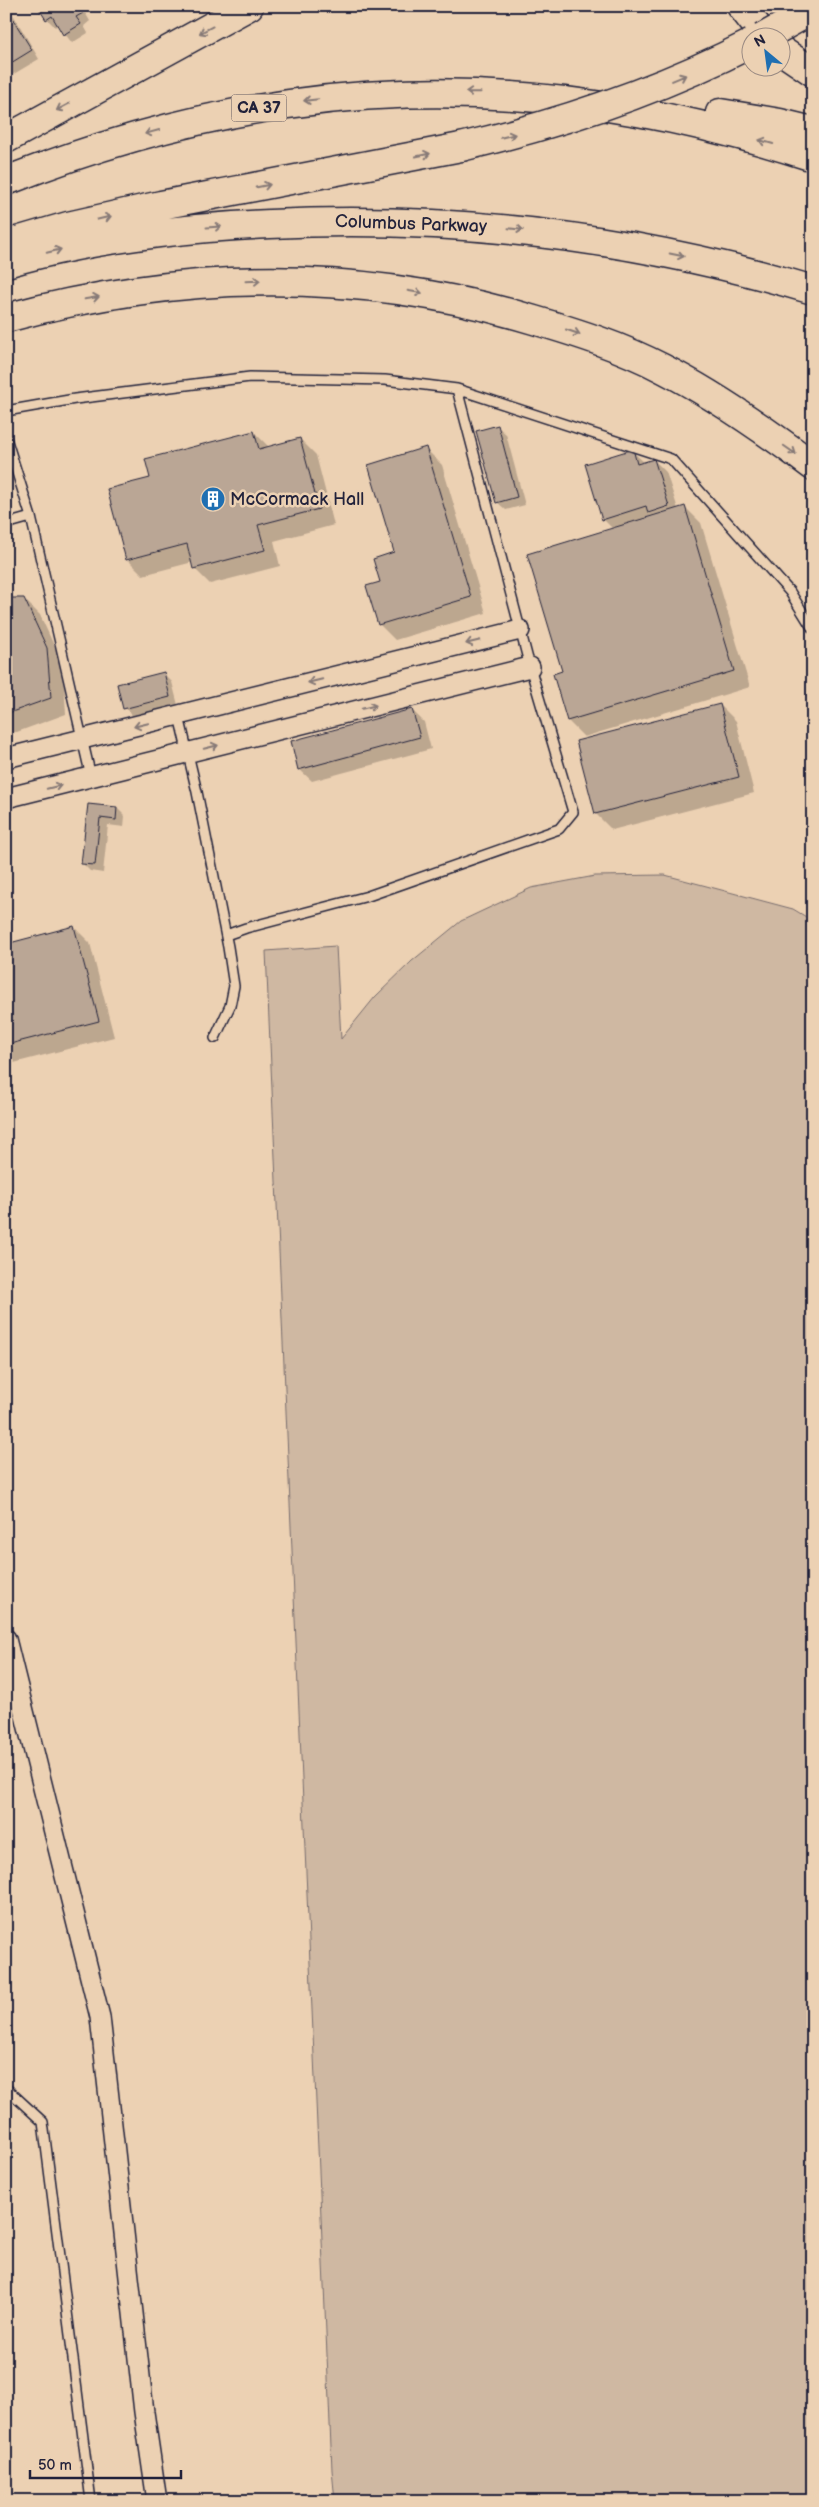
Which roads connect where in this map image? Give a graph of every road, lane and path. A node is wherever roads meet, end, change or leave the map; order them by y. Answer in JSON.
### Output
{"nodes":[{"id":1,"x":249,"y":6,"type":"edge"},
{"id":2,"x":741,"y":6,"type":"edge"},
{"id":3,"x":809,"y":11,"type":"edge"},
{"id":4,"x":758,"y":28,"type":"edge"},
{"id":5,"x":779,"y":28,"type":"edge"},
{"id":6,"x":742,"y":48,"type":"edge"},
{"id":7,"x":792,"y":58,"type":"edge"},
{"id":8,"x":813,"y":72,"type":"edge"},
{"id":9,"x":522,"y":95,"type":"junction"},
{"id":10,"x":813,"y":131,"type":"edge"},
{"id":11,"x":6,"y":140,"type":"edge"},
{"id":12,"x":813,"y":157,"type":"edge"},
{"id":13,"x":6,"y":181,"type":"edge"},
{"id":14,"x":6,"y":245,"type":"edge"},
{"id":15,"x":6,"y":262,"type":"edge"},
{"id":16,"x":813,"y":290,"type":"edge"},
{"id":17,"x":6,"y":318,"type":"edge"},
{"id":18,"x":457,"y":389,"type":"junction"},
{"id":19,"x":6,"y":411,"type":"edge"},
{"id":20,"x":6,"y":438,"type":"edge"},
{"id":21,"x":10,"y":464,"type":"edge"},
{"id":22,"x":813,"y":466,"type":"edge"},
{"id":23,"x":32,"y":516,"type":"junction"},
{"id":24,"x":6,"y":524,"type":"edge"},
{"id":25,"x":813,"y":629,"type":"edge"},
{"id":26,"x":520,"y":630,"type":"junction"},
{"id":27,"x":530,"y":667,"type":"junction"},
{"id":28,"x":179,"y":716,"type":"junction"},
{"id":29,"x":83,"y":739,"type":"junction"},
{"id":30,"x":187,"y":753,"type":"junction"},
{"id":31,"x":6,"y":758,"type":"edge"},
{"id":32,"x":92,"y":777,"type":"junction"},
{"id":33,"x":6,"y":798,"type":"edge"},
{"id":34,"x":226,"y":935,"type":"junction"},
{"id":35,"x":215,"y":1038,"type":"dead end"},
{"id":36,"x":6,"y":1639,"type":"edge"},
{"id":37,"x":6,"y":2088,"type":"edge"},
{"id":38,"x":91,"y":2501,"type":"edge"},
{"id":39,"x":157,"y":2501,"type":"edge"}],
"edges":[{"from":1,"to":11,"type":"highway","one_way":true},
{"from":2,"to":4,"type":"highway"},
{"from":3,"to":5,"type":"highway","bridge":true},
{"from":14,"to":6,"type":"highway","one_way":true,"bridge":true},
{"from":7,"to":8,"type":"highway"},
{"from":9,"to":10,"type":"highway"},
{"from":12,"to":9,"type":"highway","one_way":true},
{"from":9,"to":13,"type":"highway","number":"CA 37","one_way":true},
{"from":15,"to":16,"type":"highway","name":"Columbus Parkway","one_way":true},
{"from":17,"to":22,"type":"highway","one_way":true},
{"from":18,"to":19,"type":"lane"},
{"from":18,"to":25,"type":"lane"},
{"from":18,"to":26,"type":"lane"},
{"from":20,"to":21,"type":"lane"},
{"from":21,"to":23,"type":"lane"},
{"from":23,"to":24,"type":"lane"},
{"from":23,"to":29,"type":"lane"},
{"from":26,"to":27,"type":"lane"},
{"from":26,"to":28,"type":"street","one_way":true},
{"from":30,"to":27,"type":"street","one_way":true},
{"from":27,"to":34,"type":"lane"},
{"from":28,"to":29,"type":"street","one_way":true},
{"from":28,"to":30,"type":"lane"},
{"from":29,"to":31,"type":"street"},
{"from":29,"to":32,"type":"lane"},
{"from":30,"to":32,"type":"street"},
{"from":30,"to":34,"type":"lane"},
{"from":33,"to":32,"type":"street","one_way":true},
{"from":34,"to":35,"type":"lane"},
{"from":36,"to":39,"type":"street"},
{"from":37,"to":38,"type":"lane"}]}
